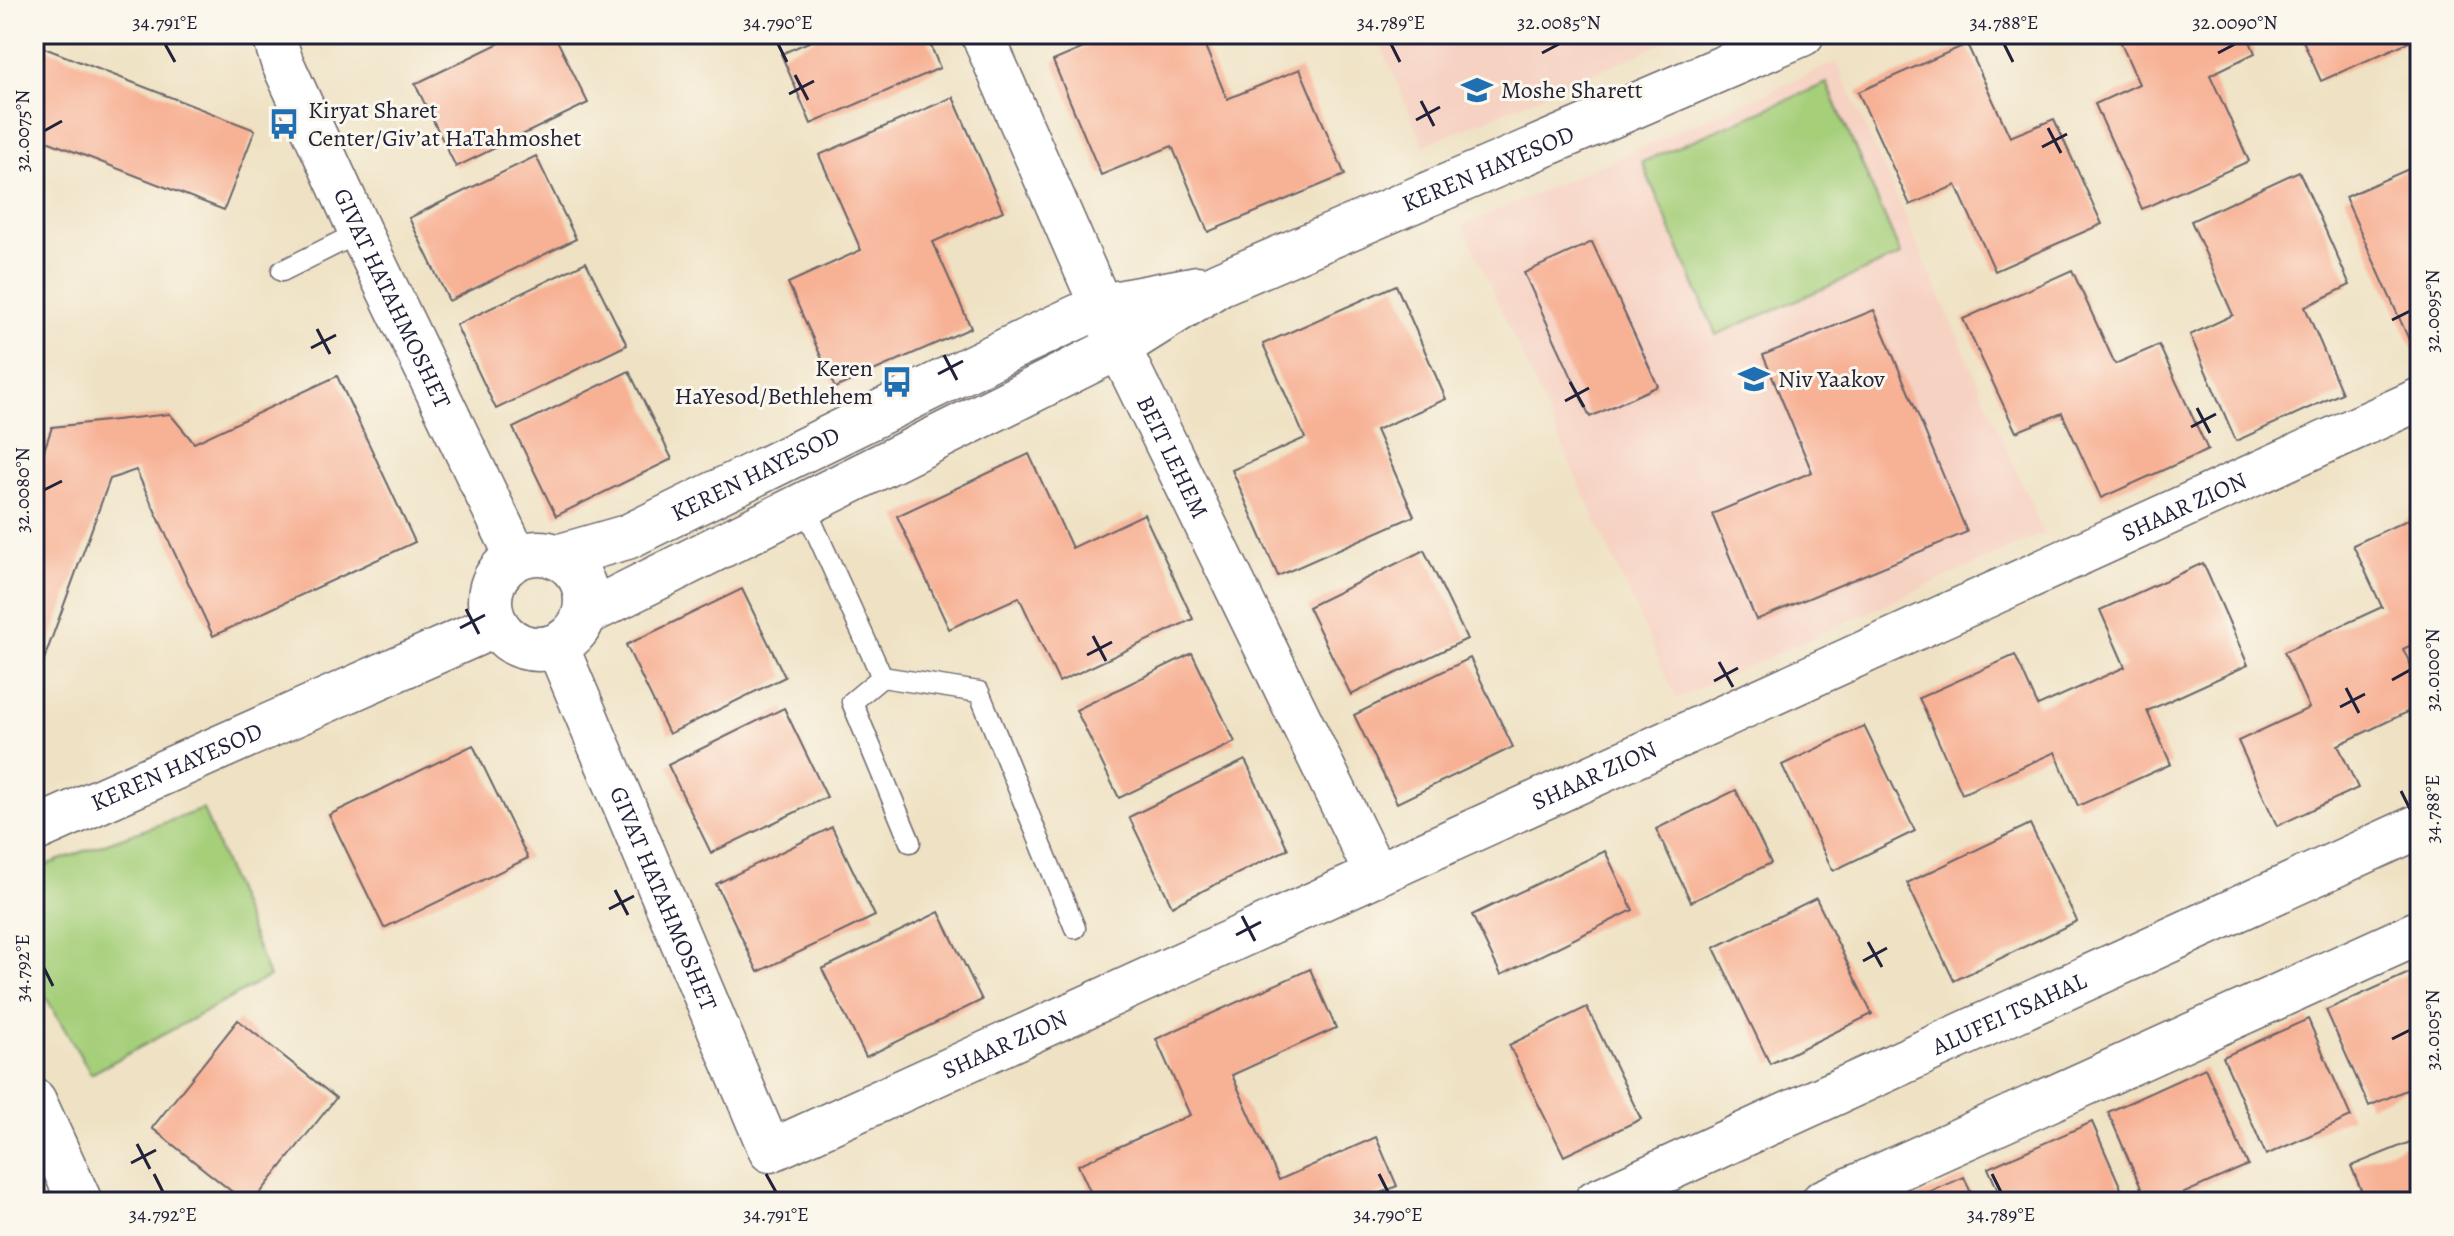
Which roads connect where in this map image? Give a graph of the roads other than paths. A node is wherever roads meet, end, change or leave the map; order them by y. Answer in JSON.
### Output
{"nodes":[{"id":1,"x":273,"y":34,"type":"edge"},
{"id":2,"x":982,"y":34,"type":"edge"},
{"id":3,"x":1802,"y":34,"type":"edge"},
{"id":4,"x":360,"y":232,"type":"junction"},
{"id":5,"x":282,"y":271,"type":"dead end"},
{"id":6,"x":1219,"y":284,"type":"junction"},
{"id":7,"x":1101,"y":306,"type":"junction"},
{"id":8,"x":1119,"y":347,"type":"junction"},
{"id":9,"x":2420,"y":399,"type":"edge"},
{"id":10,"x":804,"y":505,"type":"junction"},
{"id":11,"x":537,"y":557,"type":"junction"},
{"id":12,"x":496,"y":625,"type":"junction"},
{"id":13,"x":571,"y":630,"type":"junction"},
{"id":14,"x":882,"y":677,"type":"junction"},
{"id":15,"x":2420,"y":826,"type":"edge"},
{"id":16,"x":34,"y":830,"type":"edge"},
{"id":17,"x":910,"y":842,"type":"dead end"},
{"id":18,"x":1376,"y":875,"type":"junction"},
{"id":19,"x":1075,"y":928,"type":"dead end"},
{"id":20,"x":2420,"y":932,"type":"edge"},
{"id":21,"x":34,"y":1101,"type":"edge"},
{"id":22,"x":770,"y":1151,"type":"joint"},
{"id":23,"x":80,"y":1202,"type":"edge"},
{"id":24,"x":1596,"y":1202,"type":"edge"},
{"id":25,"x":1823,"y":1202,"type":"edge"}],
"edges":[{"from":1,"to":4,"type":"street","name":"GIVAT HATAHMOSHET"},
{"from":2,"to":7,"type":"street","name":"BEIT LEHEM"},
{"from":3,"to":6,"type":"street","name":"KEREN HAYESOD"},
{"from":4,"to":5,"type":"lane"},
{"from":4,"to":11,"type":"street","name":"GIVAT HATAHMOSHET"},
{"from":6,"to":7,"type":"street","name":"KEREN HAYESOD"},
{"from":6,"to":8,"type":"street","name":"KEREN HAYESOD"},
{"from":7,"to":8,"type":"street","name":"BEIT LEHEM"},
{"from":7,"to":11,"type":"street","name":"KEREN HAYESOD"},
{"from":8,"to":10,"type":"street","name":"KEREN HAYESOD"},
{"from":8,"to":18,"type":"street","name":"BEIT LEHEM"},
{"from":9,"to":18,"type":"street","name":"SHAAR ZION"},
{"from":10,"to":13,"type":"street","name":"KEREN HAYESOD"},
{"from":10,"to":14,"type":"lane"},
{"from":11,"to":12,"type":"street"},
{"from":11,"to":13,"type":"street"},
{"from":12,"to":13,"type":"street"},
{"from":12,"to":16,"type":"street","name":"KEREN HAYESOD"},
{"from":13,"to":22,"type":"street","name":"GIVAT HATAHMOSHET"},
{"from":14,"to":17,"type":"lane"},
{"from":14,"to":19,"type":"lane"},
{"from":15,"to":24,"type":"street","name":"ALUFEI TSAHAL"},
{"from":18,"to":22,"type":"street","name":"SHAAR ZION"},
{"from":20,"to":25,"type":"street"},
{"from":21,"to":23,"type":"street"}]}
